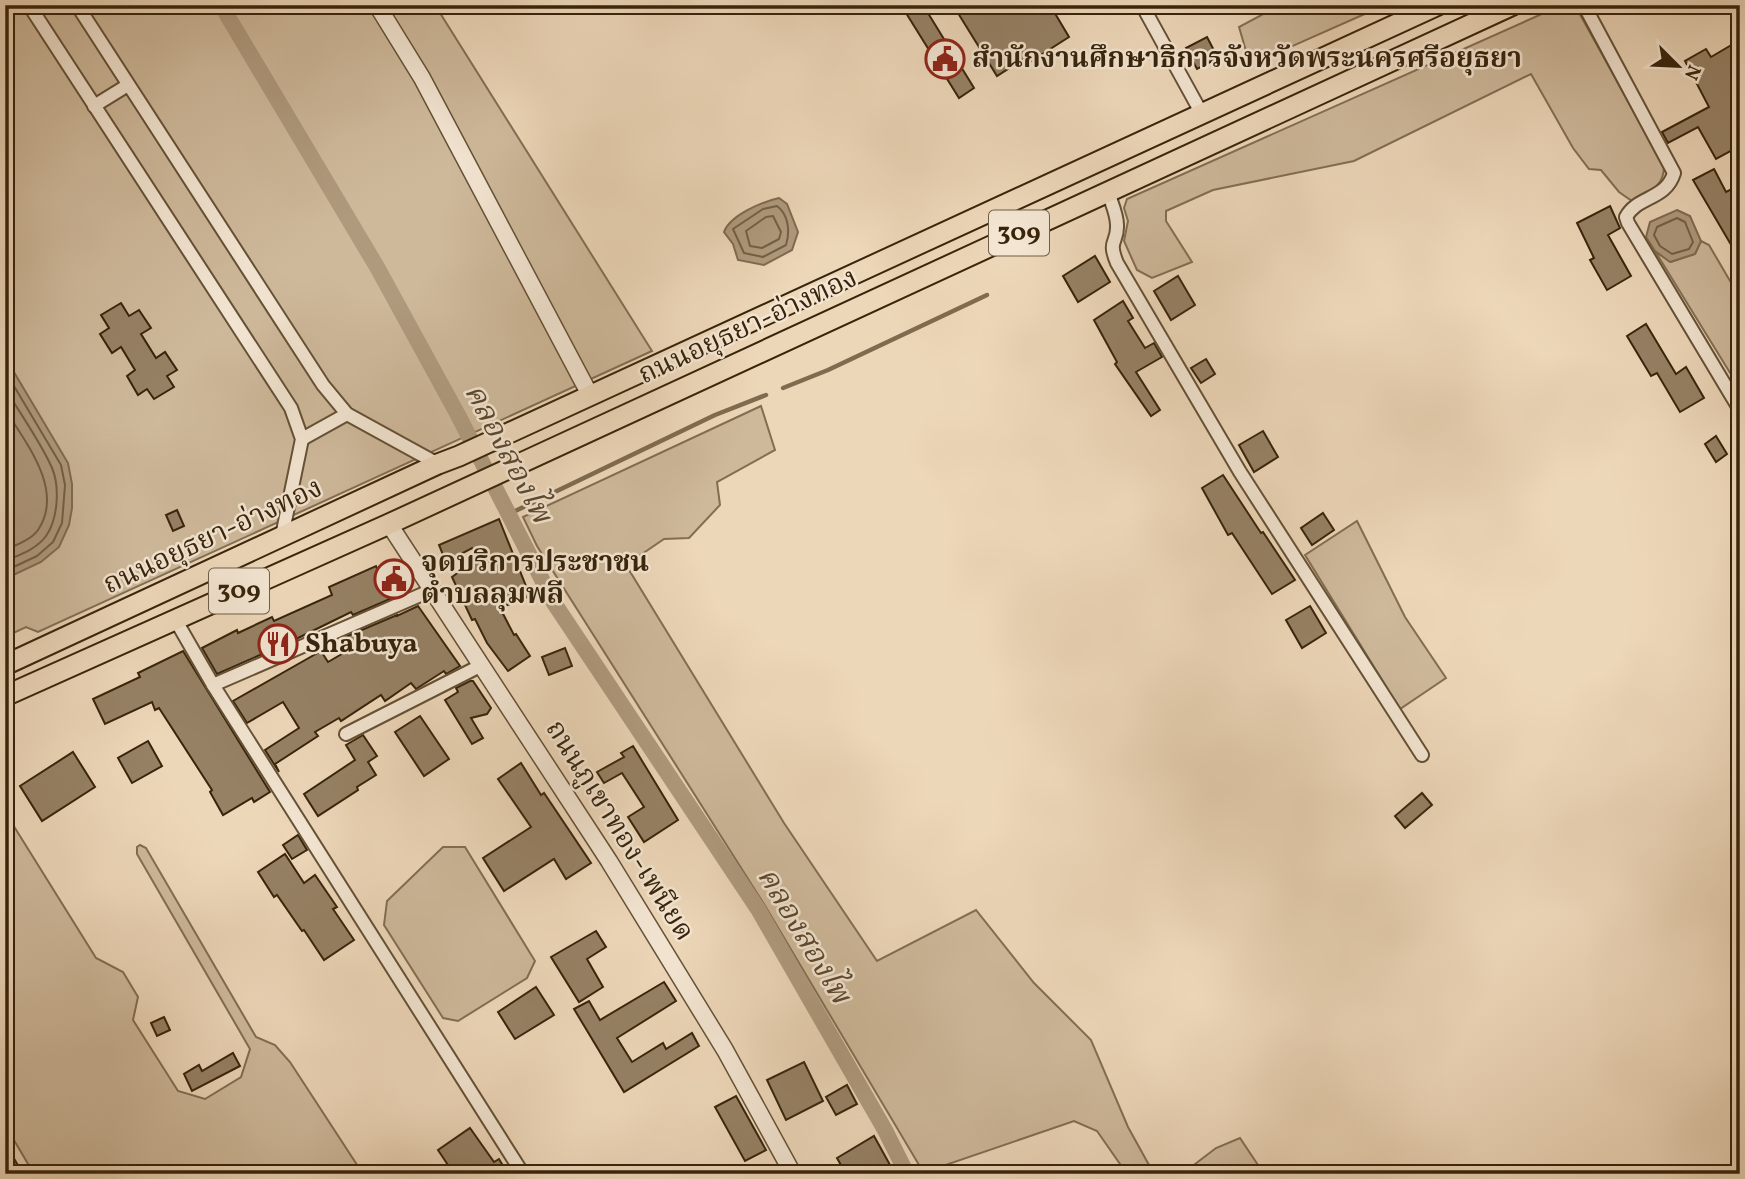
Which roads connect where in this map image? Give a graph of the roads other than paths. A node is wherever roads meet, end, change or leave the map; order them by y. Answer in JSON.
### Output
{"nodes":[{"id":1,"x":29,"y":5,"type":"edge"},
{"id":2,"x":77,"y":5,"type":"edge"},
{"id":3,"x":377,"y":5,"type":"edge"},
{"id":4,"x":1142,"y":5,"type":"edge"},
{"id":5,"x":1438,"y":5,"type":"edge"},
{"id":6,"x":1513,"y":5,"type":"edge"},
{"id":7,"x":1584,"y":5,"type":"edge"},
{"id":8,"x":128,"y":85,"type":"junction"},
{"id":9,"x":94,"y":106,"type":"junction"},
{"id":10,"x":1202,"y":114,"type":"junction"},
{"id":11,"x":1108,"y":192,"type":"junction"},
{"id":12,"x":968,"y":221,"type":"junction"},
{"id":13,"x":981,"y":250,"type":"junction"},
{"id":14,"x":590,"y":395,"type":"junction"},
{"id":15,"x":1740,"y":410,"type":"edge"},
{"id":16,"x":347,"y":414,"type":"junction"},
{"id":17,"x":302,"y":439,"type":"junction"},
{"id":18,"x":438,"y":464,"type":"junction"},
{"id":19,"x":389,"y":524,"type":"junction"},
{"id":20,"x":282,"y":536,"type":"junction"},
{"id":21,"x":432,"y":590,"type":"junction"},
{"id":22,"x":175,"y":619,"type":"junction"},
{"id":23,"x":5,"y":665,"type":"edge"},
{"id":24,"x":482,"y":665,"type":"junction"},
{"id":25,"x":213,"y":685,"type":"junction"},
{"id":26,"x":5,"y":696,"type":"edge"},
{"id":27,"x":346,"y":734,"type":"dead end"},
{"id":28,"x":1422,"y":755,"type":"dead end"},
{"id":29,"x":523,"y":1174,"type":"edge"},
{"id":30,"x":793,"y":1174,"type":"edge"}],
"edges":[{"from":1,"to":9,"type":"street"},
{"from":2,"to":8,"type":"street"},
{"from":3,"to":14,"type":"street"},
{"from":4,"to":10,"type":"street"},
{"from":5,"to":10,"type":"main road","name":"ถนนอยุธยา-อ่างทอง","number":"309"},
{"from":6,"to":11,"type":"main road","name":"ถนนอยุธยา-อ่างทอง","number":"309"},
{"from":7,"to":15,"type":"street"},
{"from":8,"to":9,"type":"street"},
{"from":8,"to":16,"type":"street"},
{"from":9,"to":17,"type":"street"},
{"from":10,"to":12,"type":"main road","name":"ถนนอยุธยา-อ่างทอง","number":"309"},
{"from":11,"to":13,"type":"main road","name":"ถนนอยุธยา-อ่างทอง","number":"309"},
{"from":11,"to":28,"type":"street"},
{"from":12,"to":13,"type":"main road"},
{"from":12,"to":14,"type":"main road","name":"ถนนอยุธยา-อ่างทอง","number":"309"},
{"from":13,"to":19,"type":"main road","name":"ถนนอยุธยา-อ่างทอง","number":"309"},
{"from":14,"to":18,"type":"main road","name":"ถนนอยุธยา-อ่างทอง","number":"309"},
{"from":16,"to":17,"type":"street"},
{"from":16,"to":18,"type":"street"},
{"from":17,"to":20,"type":"street"},
{"from":18,"to":20,"type":"main road","name":"ถนนอยุธยา-อ่างทอง","number":"309"},
{"from":19,"to":21,"type":"street","name":"ถนนภูเขาทอง-เพนียด"},
{"from":19,"to":22,"type":"main road","name":"ถนนอยุธยา-อ่างทอง","number":"309"},
{"from":20,"to":23,"type":"main road","name":"ถนนอยุธยา-อ่างทอง","number":"309"},
{"from":21,"to":24,"type":"street","name":"ถนนภูเขาทอง-เพนียด"},
{"from":21,"to":25,"type":"street"},
{"from":22,"to":25,"type":"street"},
{"from":22,"to":26,"type":"main road","name":"ถนนอยุธยา-อ่างทอง","number":"309"},
{"from":24,"to":27,"type":"street"},
{"from":24,"to":30,"type":"street","name":"ถนนภูเขาทอง-เพนียด"},
{"from":25,"to":29,"type":"street"}]}
